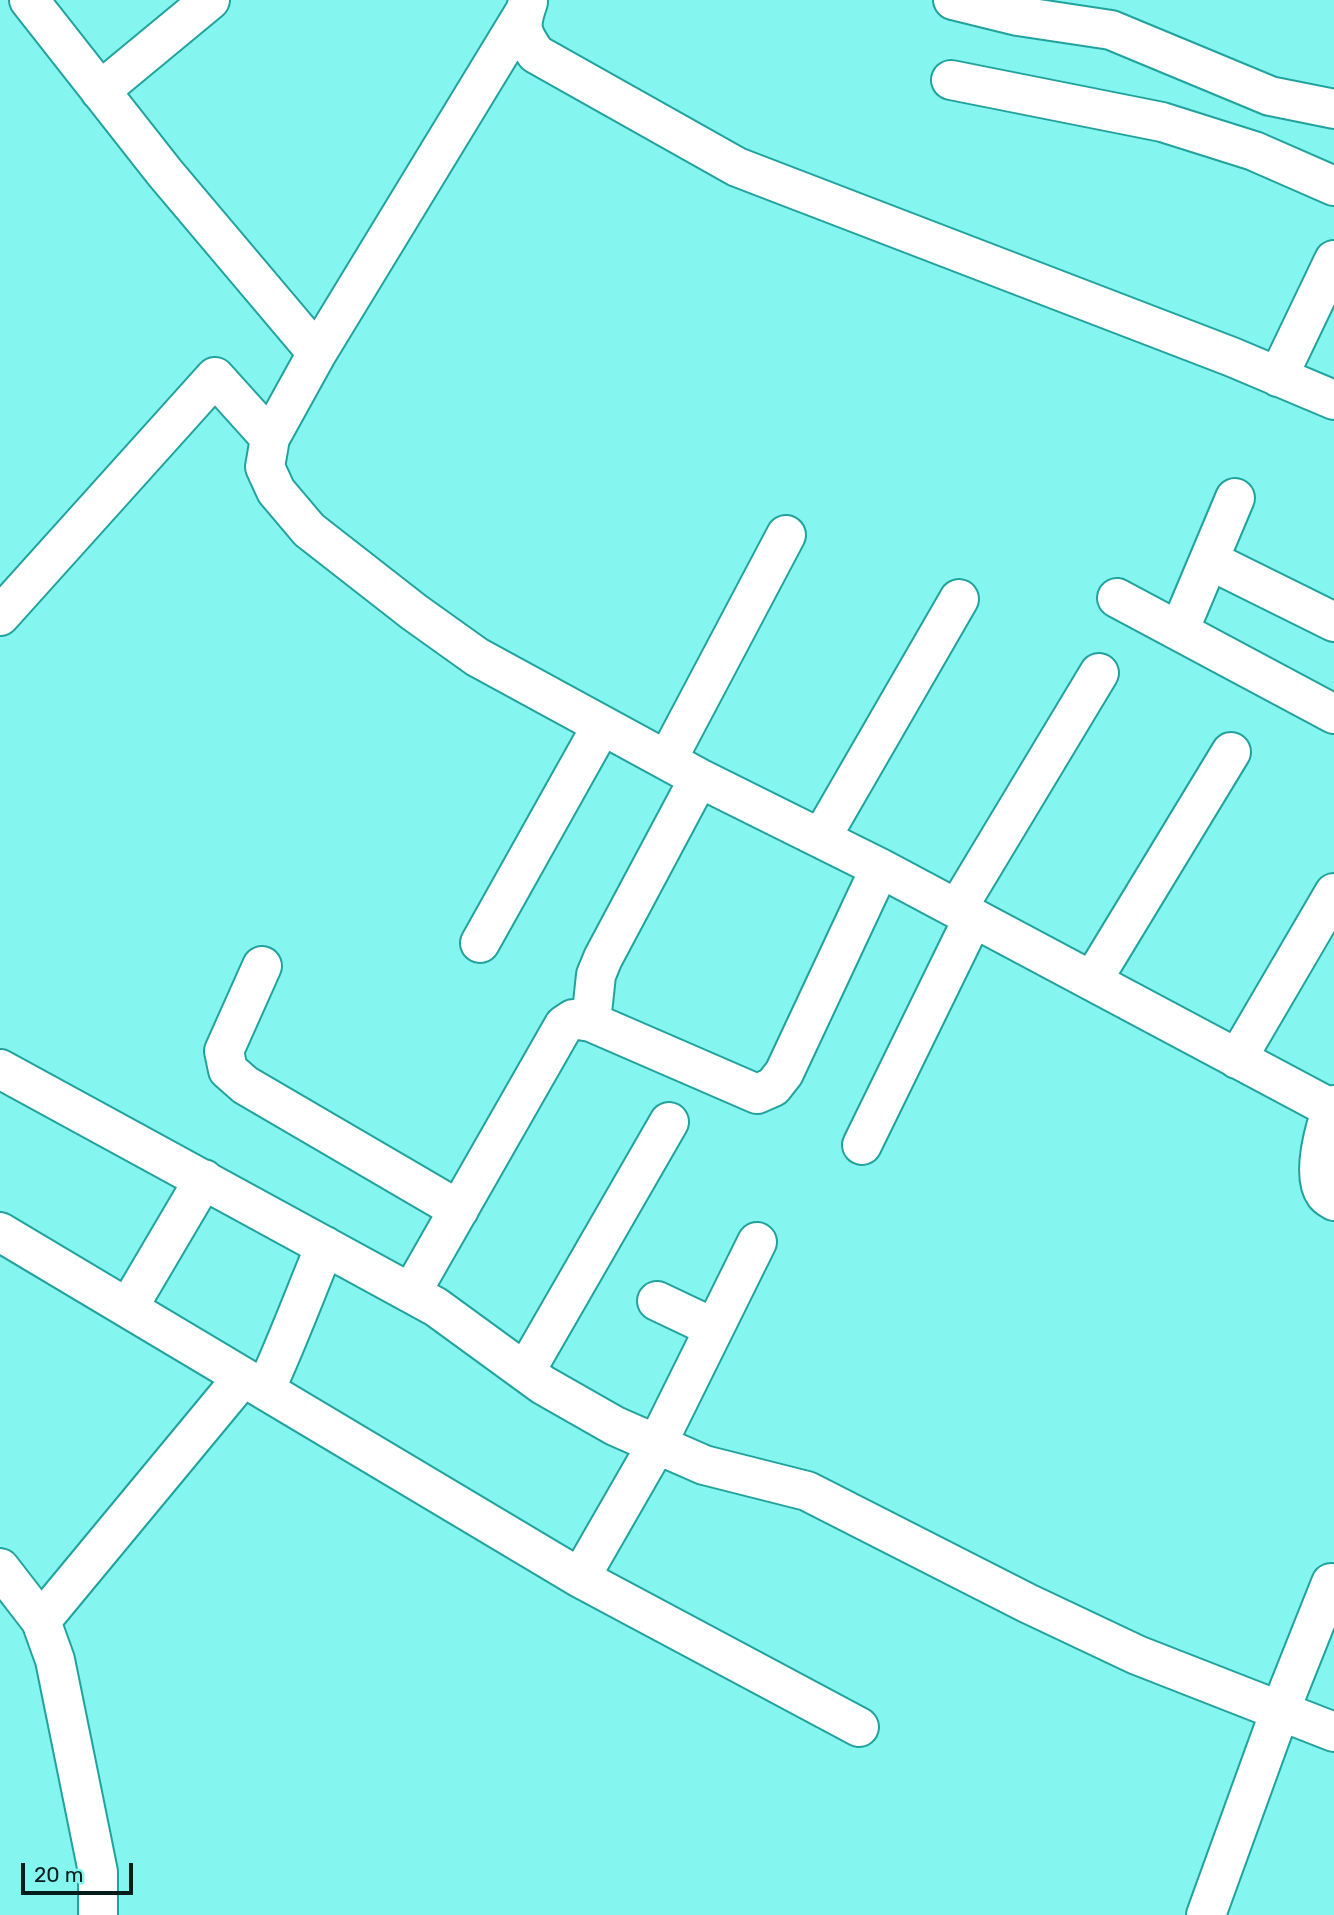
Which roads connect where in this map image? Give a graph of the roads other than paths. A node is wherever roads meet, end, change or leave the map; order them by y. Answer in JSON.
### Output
{"nodes":[{"id":1,"x":29,"y":0,"type":"edge"},
{"id":2,"x":210,"y":0,"type":"edge"},
{"id":3,"x":953,"y":0,"type":"edge"},
{"id":4,"x":526,"y":7,"type":"edge"},
{"id":5,"x":951,"y":80,"type":"dead end"},
{"id":6,"x":100,"y":91,"type":"junction"},
{"id":7,"x":1334,"y":109,"type":"edge"},
{"id":8,"x":1334,"y":186,"type":"edge"},
{"id":9,"x":1334,"y":260,"type":"edge"},
{"id":10,"x":317,"y":353,"type":"junction"},
{"id":11,"x":1278,"y":377,"type":"junction"},
{"id":12,"x":1334,"y":400,"type":"edge"},
{"id":13,"x":270,"y":438,"type":"junction"},
{"id":14,"x":1235,"y":498,"type":"dead end"},
{"id":15,"x":786,"y":535,"type":"dead end"},
{"id":16,"x":1209,"y":560,"type":"junction"},
{"id":17,"x":959,"y":598,"type":"dead end"},
{"id":18,"x":1117,"y":598,"type":"dead end"},
{"id":19,"x":0,"y":616,"type":"edge"},
{"id":20,"x":1334,"y":622,"type":"edge"},
{"id":21,"x":1179,"y":631,"type":"junction"},
{"id":22,"x":1099,"y":673,"type":"dead end"},
{"id":23,"x":1334,"y":714,"type":"edge"},
{"id":24,"x":602,"y":725,"type":"junction"},
{"id":25,"x":1231,"y":751,"type":"dead end"},
{"id":26,"x":667,"y":760,"type":"junction"},
{"id":27,"x":699,"y":778,"type":"junction"},
{"id":28,"x":821,"y":838,"type":"junction"},
{"id":29,"x":880,"y":868,"type":"junction"},
{"id":30,"x":1334,"y":893,"type":"edge"},
{"id":31,"x":965,"y":913,"type":"junction"},
{"id":32,"x":480,"y":943,"type":"dead end"},
{"id":33,"x":262,"y":965,"type":"dead end"},
{"id":34,"x":1093,"y":981,"type":"junction"},
{"id":35,"x":590,"y":1022,"type":"junction"},
{"id":36,"x":1237,"y":1059,"type":"junction"},
{"id":37,"x":0,"y":1069,"type":"edge"},
{"id":38,"x":1333,"y":1107,"type":"edge"},
{"id":39,"x":669,"y":1122,"type":"dead end"},
{"id":40,"x":862,"y":1145,"type":"dead end"},
{"id":41,"x":204,"y":1179,"type":"junction"},
{"id":42,"x":1334,"y":1201,"type":"edge"},
{"id":43,"x":459,"y":1210,"type":"junction"},
{"id":44,"x":0,"y":1232,"type":"edge"},
{"id":45,"x":757,"y":1242,"type":"dead end"},
{"id":46,"x":325,"y":1246,"type":"junction"},
{"id":47,"x":411,"y":1293,"type":"junction"},
{"id":48,"x":657,"y":1301,"type":"dead end"},
{"id":49,"x":128,"y":1308,"type":"junction"},
{"id":50,"x":714,"y":1328,"type":"junction"},
{"id":51,"x":525,"y":1372,"type":"junction"},
{"id":52,"x":254,"y":1383,"type":"junction"},
{"id":53,"x":657,"y":1444,"type":"junction"},
{"id":54,"x":0,"y":1568,"type":"edge"},
{"id":55,"x":580,"y":1578,"type":"junction"},
{"id":56,"x":1331,"y":1583,"type":"dead end"},
{"id":57,"x":41,"y":1621,"type":"junction"},
{"id":58,"x":1280,"y":1711,"type":"junction"},
{"id":59,"x":859,"y":1727,"type":"dead end"},
{"id":60,"x":1334,"y":1732,"type":"edge"},
{"id":61,"x":98,"y":1915,"type":"edge"},
{"id":62,"x":1206,"y":1915,"type":"edge"}],
"edges":[{"from":1,"to":6,"type":"street"},
{"from":2,"to":6,"type":"street"},
{"from":3,"to":7,"type":"street"},
{"from":4,"to":10,"type":"street"},
{"from":4,"to":11,"type":"street"},
{"from":5,"to":8,"type":"street"},
{"from":6,"to":10,"type":"street"},
{"from":9,"to":11,"type":"street"},
{"from":10,"to":13,"type":"street"},
{"from":11,"to":12,"type":"street"},
{"from":13,"to":19,"type":"street"},
{"from":13,"to":24,"type":"street"},
{"from":14,"to":16,"type":"street"},
{"from":15,"to":26,"type":"street"},
{"from":16,"to":20,"type":"street"},
{"from":16,"to":21,"type":"street"},
{"from":17,"to":28,"type":"street"},
{"from":18,"to":21,"type":"street"},
{"from":21,"to":23,"type":"street"},
{"from":22,"to":31,"type":"street"},
{"from":24,"to":26,"type":"street"},
{"from":24,"to":32,"type":"street"},
{"from":25,"to":34,"type":"street"},
{"from":26,"to":27,"type":"street"},
{"from":27,"to":28,"type":"street"},
{"from":27,"to":35,"type":"street"},
{"from":28,"to":29,"type":"street"},
{"from":29,"to":31,"type":"street"},
{"from":29,"to":35,"type":"street"},
{"from":30,"to":36,"type":"street"},
{"from":31,"to":34,"type":"street"},
{"from":31,"to":40,"type":"street"},
{"from":33,"to":43,"type":"street"},
{"from":34,"to":36,"type":"street"},
{"from":35,"to":43,"type":"street"},
{"from":36,"to":38,"type":"street"},
{"from":37,"to":41,"type":"street"},
{"from":38,"to":42,"type":"street"},
{"from":39,"to":51,"type":"street"},
{"from":41,"to":46,"type":"street"},
{"from":41,"to":49,"type":"street"},
{"from":43,"to":47,"type":"street"},
{"from":44,"to":49,"type":"street"},
{"from":45,"to":50,"type":"street"},
{"from":46,"to":47,"type":"street"},
{"from":46,"to":52,"type":"street"},
{"from":47,"to":51,"type":"street"},
{"from":48,"to":50,"type":"street"},
{"from":49,"to":52,"type":"street"},
{"from":50,"to":53,"type":"street"},
{"from":51,"to":53,"type":"street"},
{"from":52,"to":55,"type":"street"},
{"from":52,"to":57,"type":"street"},
{"from":53,"to":55,"type":"street"},
{"from":53,"to":58,"type":"street"},
{"from":54,"to":57,"type":"street"},
{"from":55,"to":59,"type":"street"},
{"from":56,"to":58,"type":"street"},
{"from":57,"to":61,"type":"street"},
{"from":58,"to":60,"type":"street"},
{"from":58,"to":62,"type":"street"}]}
